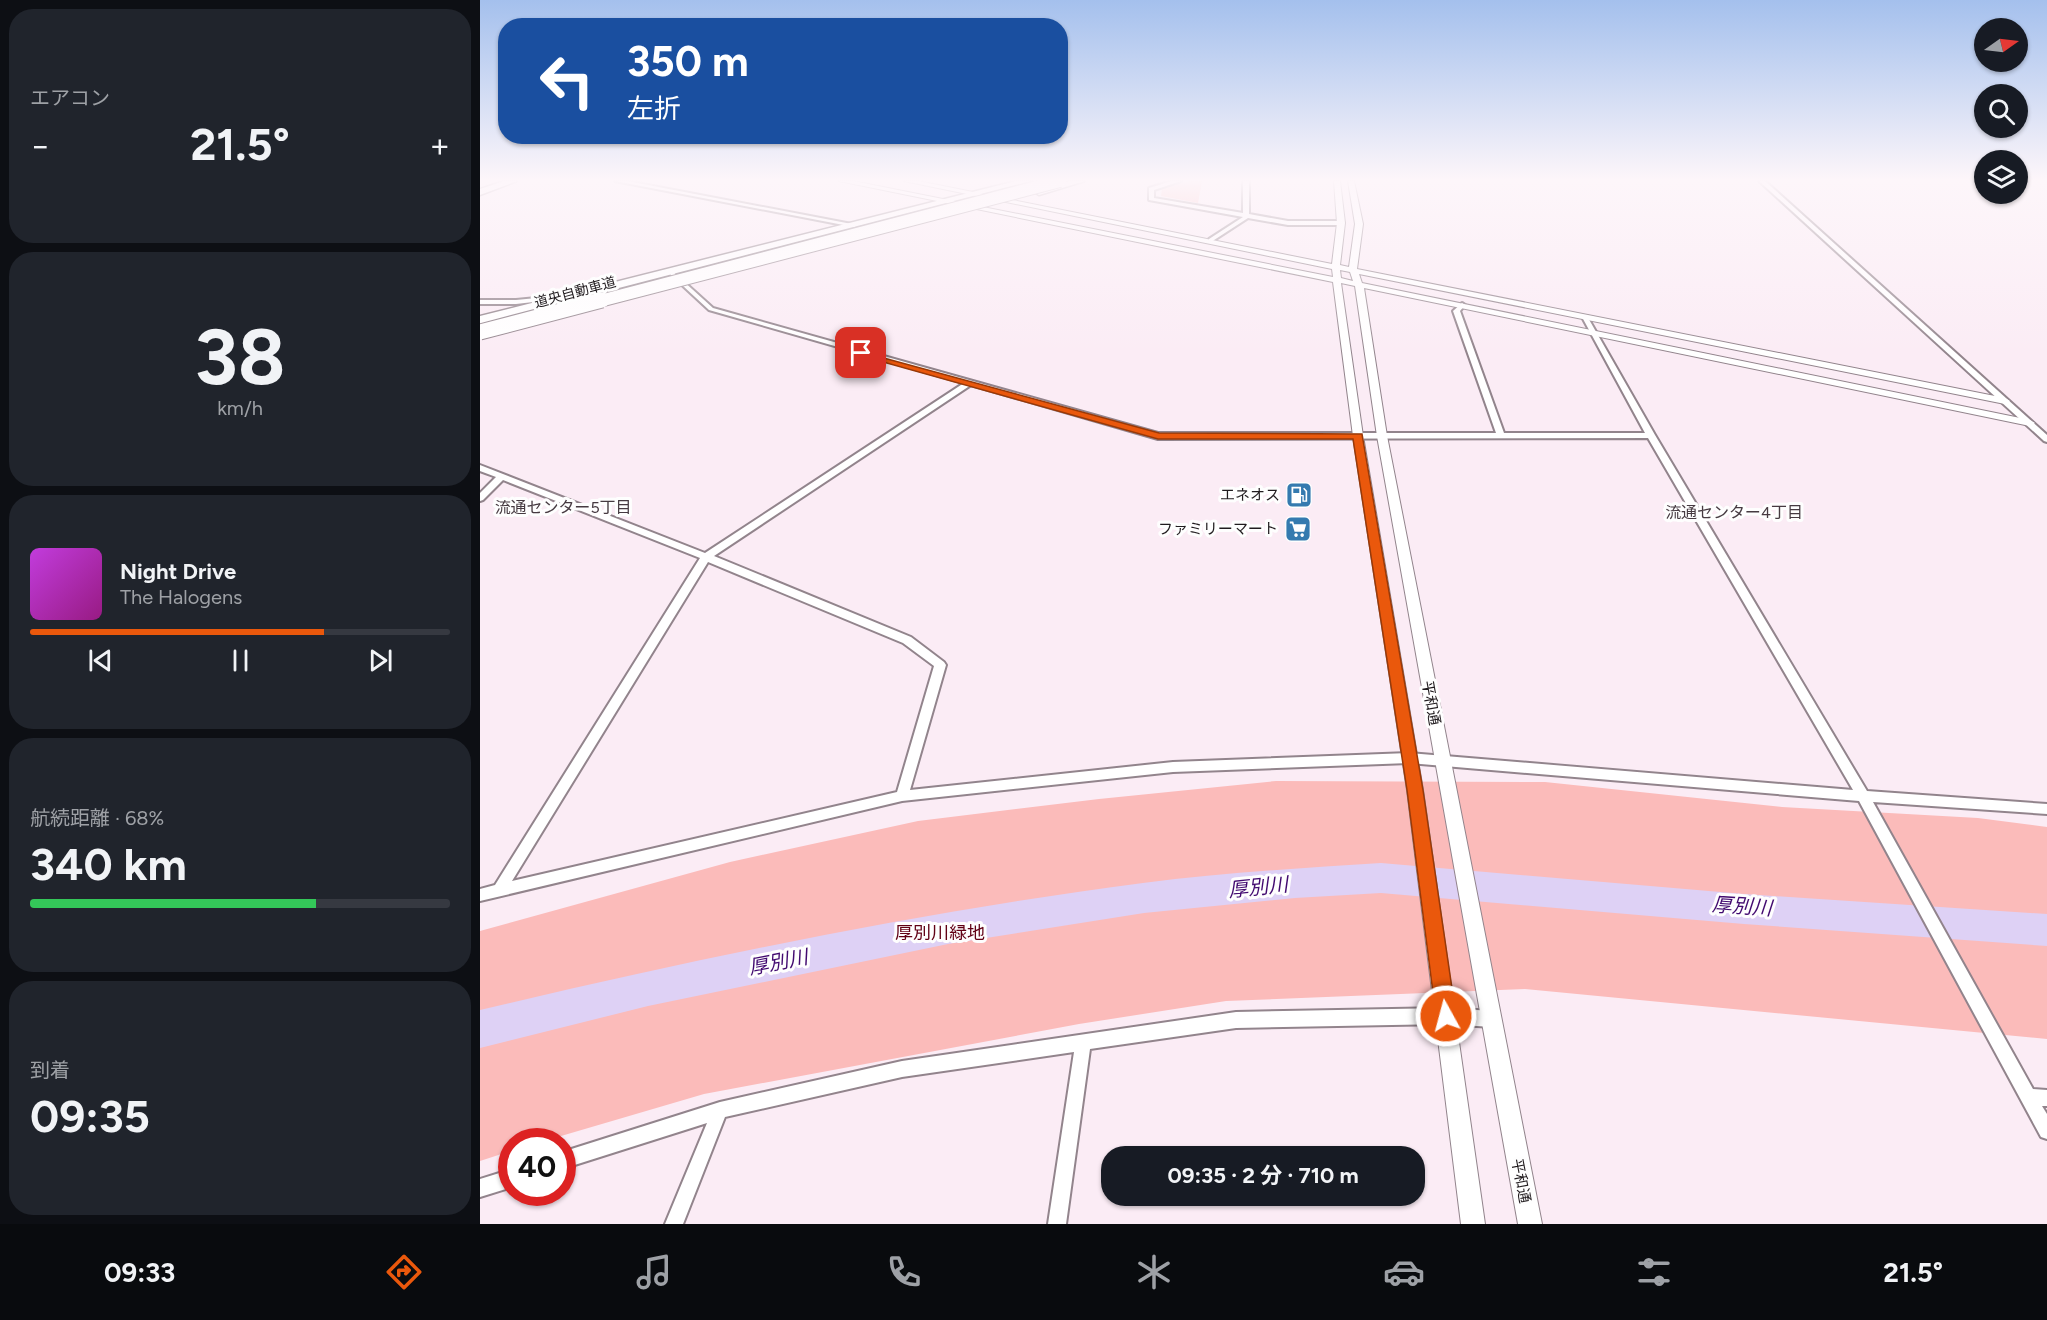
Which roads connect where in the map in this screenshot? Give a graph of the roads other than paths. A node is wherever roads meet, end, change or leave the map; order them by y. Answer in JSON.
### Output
{"nodes":[{"id":1,"x":803,"y":238,"type":"edge"},
{"id":2,"x":819,"y":238,"type":"edge"},
{"id":3,"x":841,"y":238,"type":"edge"},
{"id":4,"x":864,"y":238,"type":"edge"},
{"id":5,"x":1125,"y":238,"type":"edge"},
{"id":6,"x":1201,"y":238,"type":"edge"},
{"id":7,"x":1214,"y":238,"type":"edge"},
{"id":8,"x":1339,"y":238,"type":"edge"},
{"id":9,"x":1357,"y":238,"type":"edge"},
{"id":10,"x":1825,"y":238,"type":"edge"},
{"id":11,"x":1211,"y":240,"type":"junction"},
{"id":12,"x":1336,"y":267,"type":"junction"},
{"id":13,"x":1353,"y":270,"type":"junction"},
{"id":14,"x":671,"y":272,"type":"junction"},
{"id":15,"x":1337,"y":282,"type":"junction"},
{"id":16,"x":684,"y":285,"type":"junction"},
{"id":17,"x":1359,"y":285,"type":"junction"},
{"id":18,"x":581,"y":294,"type":"junction"},
{"id":19,"x":1475,"y":294,"type":"junction"},
{"id":20,"x":480,"y":302,"type":"edge"},
{"id":21,"x":1462,"y":305,"type":"junction"},
{"id":22,"x":1585,"y":317,"type":"junction"},
{"id":23,"x":480,"y":320,"type":"edge"},
{"id":24,"x":480,"y":325,"type":"edge"},
{"id":25,"x":480,"y":332,"type":"edge"},
{"id":26,"x":1592,"y":332,"type":"junction"},
{"id":27,"x":480,"y":338,"type":"edge"},
{"id":28,"x":968,"y":384,"type":"junction"},
{"id":29,"x":2005,"y":401,"type":"junction"},
{"id":30,"x":2030,"y":423,"type":"junction"},
{"id":31,"x":1501,"y":435,"type":"junction"},
{"id":32,"x":1651,"y":435,"type":"junction"},
{"id":33,"x":1358,"y":436,"type":"junction"},
{"id":34,"x":1382,"y":436,"type":"junction"},
{"id":35,"x":2047,"y":440,"type":"edge"},
{"id":36,"x":480,"y":468,"type":"edge"},
{"id":37,"x":501,"y":477,"type":"junction"},
{"id":38,"x":480,"y":498,"type":"edge"},
{"id":39,"x":706,"y":557,"type":"junction"},
{"id":40,"x":1409,"y":758,"type":"junction"},
{"id":41,"x":1443,"y":760,"type":"junction"},
{"id":42,"x":902,"y":796,"type":"junction"},
{"id":43,"x":1863,"y":796,"type":"junction"},
{"id":44,"x":2047,"y":809,"type":"edge"},
{"id":45,"x":500,"y":890,"type":"junction"},
{"id":46,"x":480,"y":895,"type":"edge"},
{"id":47,"x":1446,"y":1016,"type":"junction"},
{"id":48,"x":1492,"y":1019,"type":"junction"},
{"id":49,"x":1083,"y":1042,"type":"junction"},
{"id":50,"x":2028,"y":1097,"type":"junction"},
{"id":51,"x":2047,"y":1098,"type":"edge"},
{"id":52,"x":720,"y":1110,"type":"junction"},
{"id":53,"x":2047,"y":1131,"type":"edge"},
{"id":54,"x":576,"y":1156,"type":"edge"},
{"id":55,"x":498,"y":1182,"type":"edge"},
{"id":56,"x":480,"y":1188,"type":"edge"},
{"id":57,"x":674,"y":1224,"type":"edge"},
{"id":58,"x":1057,"y":1224,"type":"edge"},
{"id":59,"x":1473,"y":1224,"type":"edge"},
{"id":60,"x":1530,"y":1224,"type":"edge"}],
"edges":[{"from":1,"to":14,"type":"highway"},
{"from":2,"to":24,"type":"highway","name":"道央自動車道"},
{"from":3,"to":25,"type":"highway","name":"道央自動車道","bridge":true},
{"from":4,"to":16,"type":"highway"},
{"from":5,"to":15,"type":"street"},
{"from":6,"to":11,"type":"street"},
{"from":7,"to":11,"type":"street"},
{"from":8,"to":12,"type":"street","name":"平和通"},
{"from":9,"to":13,"type":"street","name":"平和通"},
{"from":10,"to":29,"type":"street"},
{"from":11,"to":12,"type":"street"},
{"from":12,"to":13,"type":"street"},
{"from":12,"to":15,"type":"street","name":"平和通"},
{"from":13,"to":17,"type":"street","name":"平和通"},
{"from":13,"to":19,"type":"street"},
{"from":14,"to":16,"type":"street"},
{"from":14,"to":18,"type":"highway"},
{"from":15,"to":17,"type":"street"},
{"from":15,"to":33,"type":"street","name":"平和通"},
{"from":16,"to":27,"type":"highway"},
{"from":16,"to":28,"type":"street"},
{"from":17,"to":21,"type":"street"},
{"from":17,"to":34,"type":"street","name":"平和通"},
{"from":18,"to":20,"type":"street"},
{"from":18,"to":23,"type":"highway"},
{"from":19,"to":21,"type":"street"},
{"from":19,"to":22,"type":"street"},
{"from":21,"to":26,"type":"street"},
{"from":21,"to":31,"type":"street"},
{"from":22,"to":26,"type":"street"},
{"from":22,"to":29,"type":"street"},
{"from":26,"to":30,"type":"street"},
{"from":26,"to":32,"type":"street"},
{"from":28,"to":33,"type":"street"},
{"from":28,"to":39,"type":"street"},
{"from":29,"to":30,"type":"street"},
{"from":30,"to":35,"type":"street"},
{"from":31,"to":32,"type":"street"},
{"from":31,"to":34,"type":"street"},
{"from":32,"to":43,"type":"street"},
{"from":33,"to":34,"type":"street"},
{"from":33,"to":40,"type":"street","name":"平和通"},
{"from":34,"to":41,"type":"street","name":"平和通"},
{"from":36,"to":37,"type":"street"},
{"from":37,"to":38,"type":"street"},
{"from":37,"to":39,"type":"street"},
{"from":39,"to":42,"type":"street"},
{"from":39,"to":45,"type":"street"},
{"from":40,"to":41,"type":"street"},
{"from":40,"to":42,"type":"street"},
{"from":40,"to":47,"type":"street","name":"平和通"},
{"from":41,"to":43,"type":"street"},
{"from":41,"to":48,"type":"street","name":"平和通"},
{"from":42,"to":45,"type":"street"},
{"from":43,"to":44,"type":"street"},
{"from":43,"to":50,"type":"street"},
{"from":45,"to":46,"type":"street"},
{"from":47,"to":48,"type":"street"},
{"from":47,"to":49,"type":"street"},
{"from":47,"to":59,"type":"street","name":"平和通"},
{"from":48,"to":60,"type":"street","name":"平和通"},
{"from":49,"to":52,"type":"street"},
{"from":49,"to":58,"type":"street"},
{"from":50,"to":51,"type":"street"},
{"from":50,"to":53,"type":"street"},
{"from":52,"to":54,"type":"street"},
{"from":52,"to":57,"type":"street"},
{"from":55,"to":56,"type":"street"}]}
